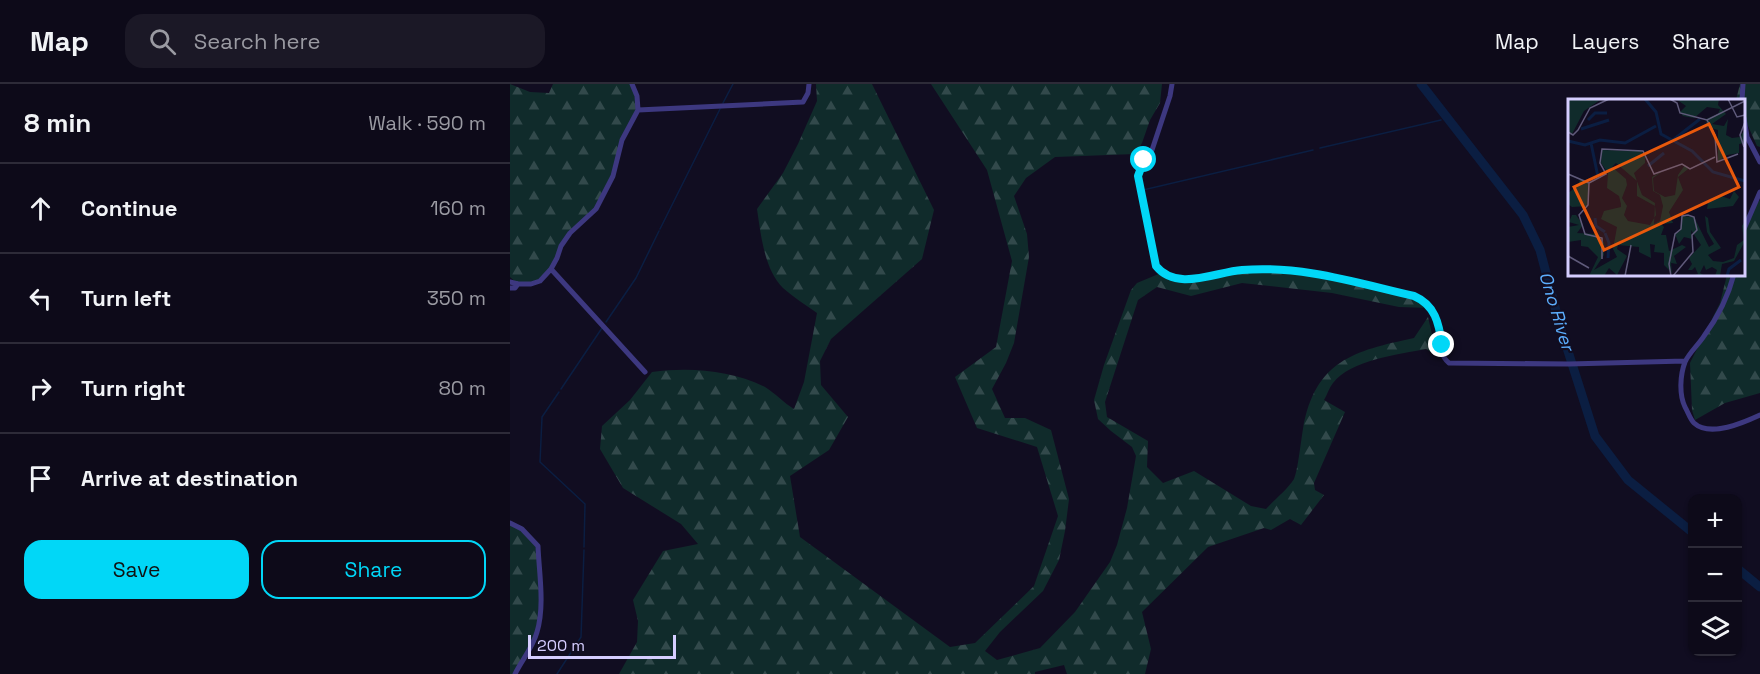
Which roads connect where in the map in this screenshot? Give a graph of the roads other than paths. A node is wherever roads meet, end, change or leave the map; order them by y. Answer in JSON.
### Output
{"nodes":[{"id":1,"x":632,"y":84,"type":"edge"},
{"id":2,"x":809,"y":84,"type":"edge"},
{"id":3,"x":1172,"y":84,"type":"edge"},
{"id":4,"x":1743,"y":84,"type":"edge"},
{"id":5,"x":1742,"y":99,"type":"edge"},
{"id":6,"x":638,"y":110,"type":"junction"},
{"id":7,"x":1745,"y":126,"type":"edge"},
{"id":8,"x":1760,"y":162,"type":"edge"},
{"id":9,"x":1760,"y":192,"type":"edge"},
{"id":10,"x":1745,"y":225,"type":"edge"},
{"id":11,"x":551,"y":269,"type":"junction"},
{"id":12,"x":1733,"y":276,"type":"edge"},
{"id":13,"x":510,"y":282,"type":"edge"},
{"id":14,"x":518,"y":284,"type":"junction"},
{"id":15,"x":510,"y":288,"type":"edge"},
{"id":16,"x":1685,"y":361,"type":"junction"},
{"id":17,"x":645,"y":372,"type":"dead end"},
{"id":18,"x":1760,"y":415,"type":"edge"},
{"id":19,"x":510,"y":523,"type":"edge"},
{"id":20,"x":515,"y":674,"type":"edge"}],
"edges":[{"from":1,"to":6,"type":"street"},
{"from":2,"to":6,"type":"street"},
{"from":3,"to":16,"type":"street"},
{"from":4,"to":5,"type":"street"},
{"from":6,"to":11,"type":"street"},
{"from":7,"to":8,"type":"street"},
{"from":9,"to":10,"type":"street"},
{"from":11,"to":14,"type":"street"},
{"from":11,"to":17,"type":"street"},
{"from":12,"to":16,"type":"street"},
{"from":13,"to":14,"type":"street"},
{"from":14,"to":15,"type":"street"},
{"from":16,"to":18,"type":"street"},
{"from":19,"to":20,"type":"street"}]}
